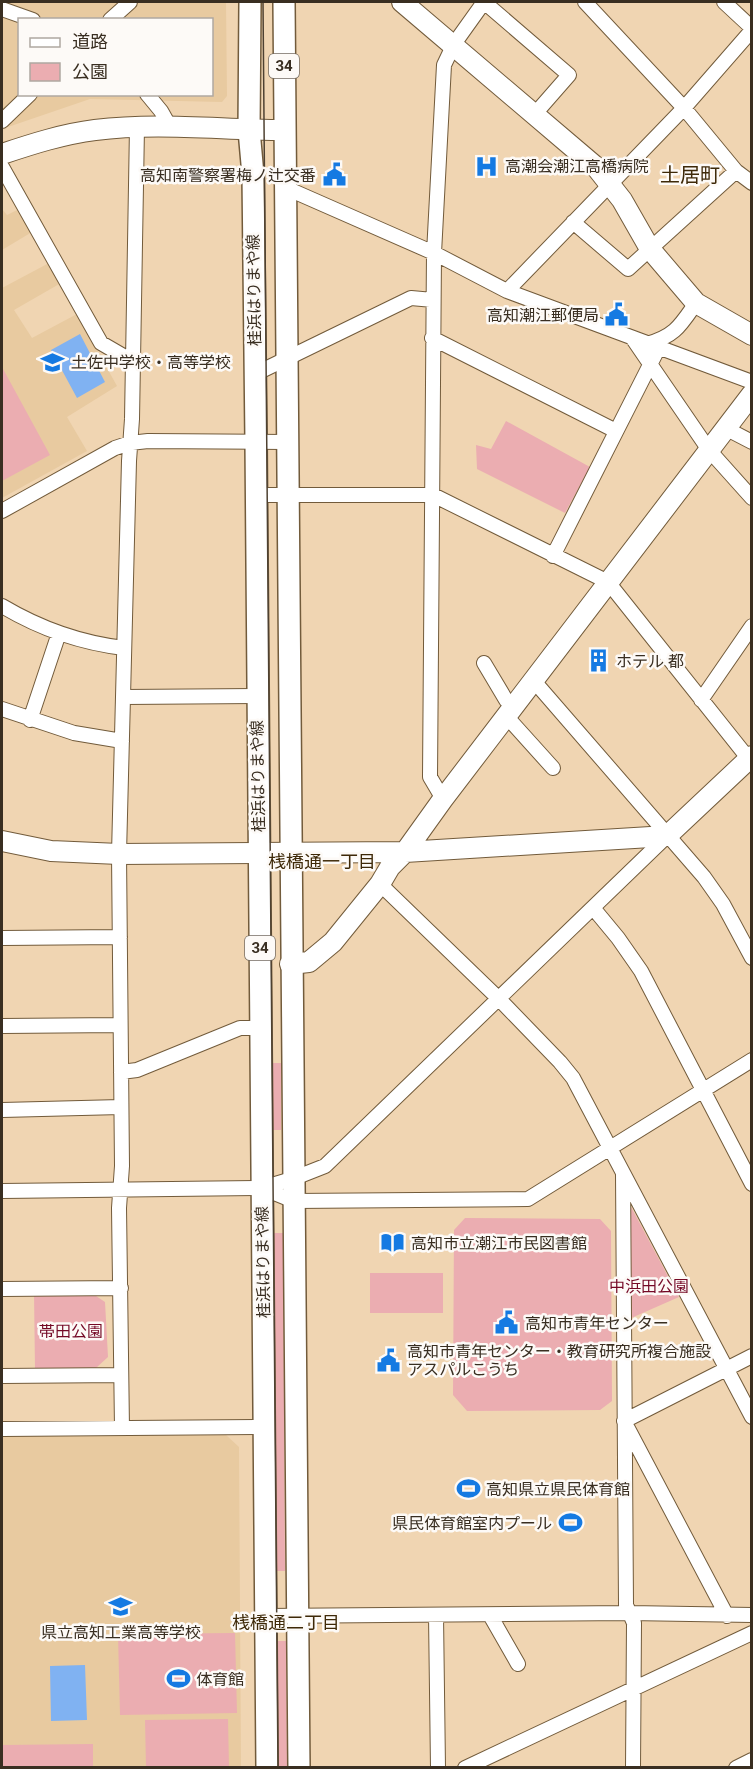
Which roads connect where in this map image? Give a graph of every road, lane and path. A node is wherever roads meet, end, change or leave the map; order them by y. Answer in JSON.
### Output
{"nodes":[{"id":1,"x":130,"y":2,"type":"edge"},
{"id":2,"x":250,"y":2,"type":"edge"},
{"id":3,"x":284,"y":2,"type":"edge"},
{"id":4,"x":402,"y":2,"type":"edge"},
{"id":5,"x":484,"y":2,"type":"edge"},
{"id":6,"x":585,"y":2,"type":"edge"},
{"id":7,"x":724,"y":2,"type":"edge"},
{"id":8,"x":2,"y":9,"type":"edge"},
{"id":9,"x":27,"y":18,"type":"edge"},
{"id":10,"x":112,"y":18,"type":"edge"},
{"id":11,"x":752,"y":29,"type":"edge"},
{"id":12,"x":454,"y":44,"type":"junction"},
{"id":13,"x":28,"y":96,"type":"edge"},
{"id":14,"x":149,"y":96,"type":"edge"},
{"id":15,"x":684,"y":108,"type":"junction"},
{"id":16,"x":534,"y":115,"type":"junction"},
{"id":17,"x":2,"y":121,"type":"edge"},
{"id":18,"x":137,"y":127,"type":"junction"},
{"id":19,"x":171,"y":127,"type":"junction"},
{"id":20,"x":249,"y":129,"type":"junction"},
{"id":21,"x":285,"y":130,"type":"junction"},
{"id":22,"x":2,"y":154,"type":"edge"},
{"id":23,"x":2,"y":167,"type":"edge"},
{"id":24,"x":736,"y":171,"type":"junction"},
{"id":25,"x":610,"y":182,"type":"junction"},
{"id":26,"x":752,"y":183,"type":"edge"},
{"id":27,"x":286,"y":188,"type":"junction"},
{"id":28,"x":573,"y":222,"type":"junction"},
{"id":29,"x":650,"y":249,"type":"junction"},
{"id":30,"x":434,"y":253,"type":"junction"},
{"id":31,"x":507,"y":291,"type":"junction"},
{"id":32,"x":433,"y":300,"type":"junction"},
{"id":33,"x":696,"y":303,"type":"junction"},
{"id":34,"x":677,"y":331,"type":"junction"},
{"id":35,"x":752,"y":335,"type":"edge"},
{"id":36,"x":432,"y":338,"type":"junction"},
{"id":37,"x":633,"y":339,"type":"junction"},
{"id":38,"x":652,"y":346,"type":"junction"},
{"id":39,"x":677,"y":353,"type":"junction"},
{"id":40,"x":286,"y":360,"type":"junction"},
{"id":41,"x":132,"y":362,"type":"junction"},
{"id":42,"x":650,"y":364,"type":"junction"},
{"id":43,"x":255,"y":374,"type":"junction"},
{"id":44,"x":752,"y":382,"type":"edge"},
{"id":45,"x":752,"y":394,"type":"edge"},
{"id":46,"x":725,"y":428,"type":"junction"},
{"id":47,"x":616,"y":431,"type":"junction"},
{"id":48,"x":256,"y":442,"type":"junction"},
{"id":49,"x":286,"y":442,"type":"junction"},
{"id":50,"x":752,"y":442,"type":"edge"},
{"id":51,"x":130,"y":443,"type":"junction"},
{"id":52,"x":709,"y":450,"type":"junction"},
{"id":53,"x":257,"y":495,"type":"junction"},
{"id":54,"x":286,"y":495,"type":"junction"},
{"id":55,"x":433,"y":495,"type":"junction"},
{"id":56,"x":752,"y":498,"type":"edge"},
{"id":57,"x":2,"y":511,"type":"edge"},
{"id":58,"x":553,"y":556,"type":"junction"},
{"id":59,"x":608,"y":582,"type":"junction"},
{"id":60,"x":2,"y":606,"type":"edge"},
{"id":61,"x":752,"y":626,"type":"edge"},
{"id":62,"x":59,"y":633,"type":"junction"},
{"id":63,"x":124,"y":648,"type":"junction"},
{"id":64,"x":484,"y":663,"type":"dead end"},
{"id":65,"x":534,"y":681,"type":"junction"},
{"id":66,"x":257,"y":696,"type":"junction"},
{"id":67,"x":124,"y":698,"type":"junction"},
{"id":68,"x":701,"y":700,"type":"junction"},
{"id":69,"x":2,"y":709,"type":"edge"},
{"id":70,"x":510,"y":712,"type":"junction"},
{"id":71,"x":30,"y":720,"type":"junction"},
{"id":72,"x":122,"y":741,"type":"junction"},
{"id":73,"x":750,"y":759,"type":"edge"},
{"id":74,"x":553,"y":768,"type":"dead end"},
{"id":75,"x":443,"y":799,"type":"junction"},
{"id":76,"x":667,"y":836,"type":"junction"},
{"id":77,"x":3,"y":846,"type":"edge"},
{"id":78,"x":405,"y":852,"type":"junction"},
{"id":79,"x":259,"y":853,"type":"junction"},
{"id":80,"x":290,"y":853,"type":"junction"},
{"id":81,"x":119,"y":854,"type":"junction"},
{"id":82,"x":380,"y":884,"type":"junction"},
{"id":83,"x":594,"y":909,"type":"junction"},
{"id":84,"x":120,"y":937,"type":"junction"},
{"id":85,"x":2,"y":938,"type":"edge"},
{"id":86,"x":752,"y":958,"type":"edge"},
{"id":87,"x":290,"y":964,"type":"junction"},
{"id":88,"x":499,"y":999,"type":"junction"},
{"id":89,"x":120,"y":1025,"type":"junction"},
{"id":90,"x":2,"y":1026,"type":"edge"},
{"id":91,"x":261,"y":1028,"type":"junction"},
{"id":92,"x":752,"y":1060,"type":"edge"},
{"id":93,"x":121,"y":1072,"type":"junction"},
{"id":94,"x":703,"y":1091,"type":"junction"},
{"id":95,"x":122,"y":1107,"type":"junction"},
{"id":96,"x":2,"y":1110,"type":"edge"},
{"id":97,"x":610,"y":1149,"type":"junction"},
{"id":98,"x":623,"y":1173,"type":"junction"},
{"id":99,"x":292,"y":1179,"type":"junction"},
{"id":100,"x":752,"y":1184,"type":"edge"},
{"id":101,"x":262,"y":1188,"type":"junction"},
{"id":102,"x":121,"y":1190,"type":"junction"},
{"id":103,"x":2,"y":1191,"type":"edge"},
{"id":104,"x":294,"y":1201,"type":"junction"},
{"id":105,"x":2,"y":1288,"type":"edge"},
{"id":106,"x":120,"y":1288,"type":"junction"},
{"id":107,"x":752,"y":1356,"type":"edge"},
{"id":108,"x":726,"y":1369,"type":"junction"},
{"id":109,"x":121,"y":1375,"type":"junction"},
{"id":110,"x":2,"y":1376,"type":"edge"},
{"id":111,"x":752,"y":1417,"type":"edge"},
{"id":112,"x":624,"y":1421,"type":"junction"},
{"id":113,"x":265,"y":1427,"type":"junction"},
{"id":114,"x":122,"y":1428,"type":"junction"},
{"id":115,"x":2,"y":1429,"type":"edge"},
{"id":116,"x":629,"y":1613,"type":"junction"},
{"id":117,"x":436,"y":1615,"type":"junction"},
{"id":118,"x":490,"y":1615,"type":"junction"},
{"id":119,"x":752,"y":1615,"type":"edge"},
{"id":120,"x":266,"y":1616,"type":"junction"},
{"id":121,"x":297,"y":1616,"type":"junction"},
{"id":122,"x":728,"y":1616,"type":"junction"},
{"id":123,"x":752,"y":1633,"type":"edge"},
{"id":124,"x":518,"y":1664,"type":"dead end"},
{"id":125,"x":634,"y":1689,"type":"junction"},
{"id":126,"x":752,"y":1761,"type":"edge"},
{"id":127,"x":267,"y":1767,"type":"edge"},
{"id":128,"x":299,"y":1767,"type":"edge"},
{"id":129,"x":438,"y":1767,"type":"edge"},
{"id":130,"x":465,"y":1767,"type":"edge"},
{"id":131,"x":633,"y":1767,"type":"edge"},
{"id":132,"x":736,"y":1767,"type":"edge"}],
"edges":[{"from":1,"to":10,"type":"street"},
{"from":2,"to":20,"type":"main road","name":"桂浜はりまや線","number":"34"},
{"from":3,"to":21,"type":"main road","name":"桂浜はりまや線","number":"34"},
{"from":4,"to":12,"type":"street"},
{"from":5,"to":12,"type":"street"},
{"from":5,"to":16,"type":"street"},
{"from":6,"to":15,"type":"street"},
{"from":7,"to":11,"type":"street"},
{"from":8,"to":9,"type":"street"},
{"from":11,"to":15,"type":"street"},
{"from":12,"to":16,"type":"street"},
{"from":12,"to":30,"type":"street"},
{"from":13,"to":17,"type":"street"},
{"from":14,"to":19,"type":"street"},
{"from":15,"to":24,"type":"street"},
{"from":15,"to":25,"type":"street"},
{"from":16,"to":25,"type":"street"},
{"from":18,"to":19,"type":"street"},
{"from":18,"to":22,"type":"street"},
{"from":18,"to":41,"type":"street"},
{"from":19,"to":20,"type":"street"},
{"from":20,"to":21,"type":"street"},
{"from":20,"to":43,"type":"main road","name":"桂浜はりまや線","number":"34"},
{"from":21,"to":27,"type":"main road","name":"桂浜はりまや線","number":"34"},
{"from":23,"to":41,"type":"street"},
{"from":24,"to":26,"type":"street"},
{"from":24,"to":29,"type":"street"},
{"from":25,"to":28,"type":"street"},
{"from":25,"to":29,"type":"street"},
{"from":27,"to":30,"type":"street"},
{"from":27,"to":40,"type":"main road","name":"桂浜はりまや線","number":"34"},
{"from":28,"to":29,"type":"street"},
{"from":28,"to":31,"type":"street"},
{"from":29,"to":33,"type":"street"},
{"from":30,"to":31,"type":"street"},
{"from":30,"to":32,"type":"street"},
{"from":31,"to":37,"type":"street"},
{"from":32,"to":36,"type":"street"},
{"from":32,"to":40,"type":"street"},
{"from":33,"to":34,"type":"street"},
{"from":33,"to":35,"type":"street"},
{"from":34,"to":38,"type":"street"},
{"from":34,"to":39,"type":"street"},
{"from":36,"to":47,"type":"street"},
{"from":36,"to":55,"type":"street"},
{"from":37,"to":38,"type":"street"},
{"from":37,"to":42,"type":"street"},
{"from":38,"to":39,"type":"street"},
{"from":38,"to":42,"type":"street"},
{"from":39,"to":44,"type":"street"},
{"from":40,"to":43,"type":"street"},
{"from":40,"to":49,"type":"main road","name":"桂浜はりまや線","number":"34"},
{"from":41,"to":51,"type":"street"},
{"from":42,"to":47,"type":"street"},
{"from":42,"to":52,"type":"street"},
{"from":43,"to":48,"type":"main road","name":"桂浜はりまや線","number":"34"},
{"from":45,"to":46,"type":"street"},
{"from":46,"to":50,"type":"street"},
{"from":46,"to":52,"type":"street"},
{"from":47,"to":58,"type":"street"},
{"from":48,"to":49,"type":"street"},
{"from":48,"to":51,"type":"street"},
{"from":48,"to":53,"type":"main road","name":"桂浜はりまや線","number":"34"},
{"from":49,"to":54,"type":"main road","name":"桂浜はりまや線","number":"34"},
{"from":51,"to":57,"type":"street"},
{"from":51,"to":63,"type":"street"},
{"from":52,"to":56,"type":"street"},
{"from":52,"to":59,"type":"street"},
{"from":53,"to":54,"type":"street"},
{"from":53,"to":66,"type":"main road","name":"桂浜はりまや線","number":"34"},
{"from":54,"to":55,"type":"street"},
{"from":54,"to":80,"type":"main road","name":"桂浜はりまや線","number":"34"},
{"from":55,"to":58,"type":"street"},
{"from":55,"to":75,"type":"street"},
{"from":58,"to":59,"type":"street"},
{"from":59,"to":65,"type":"street"},
{"from":59,"to":68,"type":"street"},
{"from":60,"to":62,"type":"street"},
{"from":61,"to":68,"type":"street"},
{"from":62,"to":63,"type":"street"},
{"from":62,"to":71,"type":"street"},
{"from":63,"to":67,"type":"street"},
{"from":64,"to":70,"type":"street"},
{"from":65,"to":70,"type":"street"},
{"from":65,"to":76,"type":"street"},
{"from":66,"to":67,"type":"street"},
{"from":66,"to":79,"type":"main road","name":"桂浜はりまや線","number":"34"},
{"from":67,"to":72,"type":"street"},
{"from":68,"to":73,"type":"street"},
{"from":69,"to":71,"type":"street"},
{"from":70,"to":74,"type":"street"},
{"from":70,"to":75,"type":"street"},
{"from":71,"to":72,"type":"street"},
{"from":72,"to":81,"type":"street"},
{"from":73,"to":76,"type":"street"},
{"from":75,"to":78,"type":"street"},
{"from":76,"to":78,"type":"street"},
{"from":76,"to":83,"type":"street"},
{"from":76,"to":86,"type":"street"},
{"from":77,"to":81,"type":"street"},
{"from":78,"to":80,"type":"street"},
{"from":78,"to":82,"type":"street"},
{"from":79,"to":80,"type":"street"},
{"from":79,"to":81,"type":"street"},
{"from":79,"to":91,"type":"main road","name":"桂浜はりまや線","number":"34"},
{"from":80,"to":87,"type":"main road","name":"桂浜はりまや線","number":"34"},
{"from":81,"to":84,"type":"street"},
{"from":82,"to":87,"type":"street"},
{"from":82,"to":88,"type":"street"},
{"from":83,"to":88,"type":"street"},
{"from":83,"to":94,"type":"street"},
{"from":84,"to":85,"type":"street"},
{"from":84,"to":89,"type":"street"},
{"from":87,"to":99,"type":"main road","name":"桂浜はりまや線","number":"34"},
{"from":88,"to":97,"type":"street"},
{"from":88,"to":99,"type":"street"},
{"from":89,"to":90,"type":"street"},
{"from":89,"to":93,"type":"street"},
{"from":91,"to":93,"type":"street"},
{"from":91,"to":101,"type":"main road","name":"桂浜はりまや線","number":"34"},
{"from":92,"to":94,"type":"street"},
{"from":93,"to":95,"type":"street"},
{"from":94,"to":97,"type":"street"},
{"from":94,"to":100,"type":"street"},
{"from":95,"to":96,"type":"street"},
{"from":95,"to":102,"type":"street"},
{"from":97,"to":98,"type":"street"},
{"from":97,"to":104,"type":"street"},
{"from":98,"to":108,"type":"street"},
{"from":98,"to":112,"type":"street"},
{"from":99,"to":101,"type":"street"},
{"from":99,"to":104,"type":"main road","name":"桂浜はりまや線","number":"34"},
{"from":101,"to":102,"type":"street"},
{"from":101,"to":104,"type":"street"},
{"from":101,"to":113,"type":"main road","name":"桂浜はりまや線","number":"34"},
{"from":102,"to":103,"type":"street"},
{"from":102,"to":106,"type":"street"},
{"from":104,"to":121,"type":"main road","name":"桂浜はりまや線","number":"34"},
{"from":105,"to":106,"type":"street"},
{"from":106,"to":109,"type":"street"},
{"from":107,"to":108,"type":"street"},
{"from":108,"to":111,"type":"street"},
{"from":108,"to":112,"type":"street"},
{"from":109,"to":110,"type":"street"},
{"from":109,"to":114,"type":"street"},
{"from":112,"to":116,"type":"street"},
{"from":112,"to":122,"type":"street"},
{"from":113,"to":114,"type":"street"},
{"from":113,"to":120,"type":"main road","name":"桂浜はりまや線","number":"34"},
{"from":114,"to":115,"type":"street"},
{"from":116,"to":118,"type":"street"},
{"from":116,"to":122,"type":"street"},
{"from":116,"to":125,"type":"street"},
{"from":117,"to":118,"type":"street"},
{"from":117,"to":121,"type":"street"},
{"from":117,"to":129,"type":"street"},
{"from":118,"to":124,"type":"street"},
{"from":119,"to":122,"type":"street"},
{"from":120,"to":121,"type":"street"},
{"from":120,"to":127,"type":"main road","name":"桂浜はりまや線","number":"34"},
{"from":121,"to":128,"type":"main road","name":"桂浜はりまや線","number":"34"},
{"from":123,"to":125,"type":"street"},
{"from":125,"to":130,"type":"street"},
{"from":125,"to":131,"type":"street"},
{"from":126,"to":132,"type":"street"}]}
